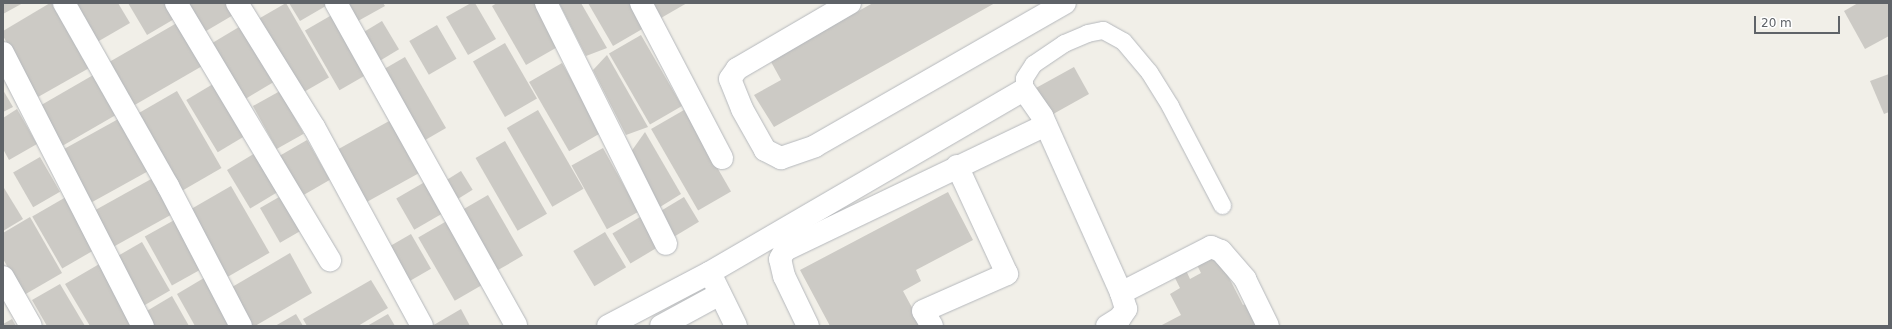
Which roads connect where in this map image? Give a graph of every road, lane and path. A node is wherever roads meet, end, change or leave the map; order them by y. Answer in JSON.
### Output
{"nodes":[{"id":1,"x":64,"y":3,"type":"edge"},
{"id":2,"x":176,"y":3,"type":"edge"},
{"id":3,"x":237,"y":3,"type":"edge"},
{"id":4,"x":336,"y":3,"type":"edge"},
{"id":5,"x":546,"y":3,"type":"edge"},
{"id":6,"x":641,"y":3,"type":"edge"},
{"id":7,"x":850,"y":3,"type":"edge"},
{"id":8,"x":1065,"y":3,"type":"edge"},
{"id":9,"x":1033,"y":11,"type":"edge"},
{"id":10,"x":3,"y":53,"type":"edge"},
{"id":11,"x":1024,"y":90,"type":"junction"},
{"id":12,"x":1046,"y":125,"type":"junction"},
{"id":13,"x":722,"y":158,"type":"dead end"},
{"id":14,"x":957,"y":166,"type":"junction"},
{"id":15,"x":1222,"y":205,"type":"dead end"},
{"id":16,"x":666,"y":244,"type":"dead end"},
{"id":17,"x":330,"y":260,"type":"dead end"},
{"id":18,"x":709,"y":273,"type":"junction"},
{"id":19,"x":3,"y":277,"type":"edge"},
{"id":20,"x":1121,"y":293,"type":"junction"},
{"id":21,"x":720,"y":294,"type":"junction"},
{"id":22,"x":516,"y":325,"type":"dead end"},
{"id":23,"x":31,"y":326,"type":"edge"},
{"id":24,"x":143,"y":326,"type":"edge"},
{"id":25,"x":241,"y":326,"type":"edge"},
{"id":26,"x":422,"y":326,"type":"edge"},
{"id":27,"x":608,"y":326,"type":"edge"},
{"id":28,"x":661,"y":326,"type":"edge"},
{"id":29,"x":736,"y":326,"type":"edge"},
{"id":30,"x":808,"y":326,"type":"edge"},
{"id":31,"x":932,"y":326,"type":"edge"},
{"id":32,"x":1107,"y":326,"type":"edge"},
{"id":33,"x":1268,"y":326,"type":"edge"}],
"edges":[{"from":1,"to":25,"type":"street"},
{"from":2,"to":17,"type":"street"},
{"from":3,"to":26,"type":"street"},
{"from":4,"to":22,"type":"street"},
{"from":5,"to":16,"type":"street"},
{"from":6,"to":13,"type":"street"},
{"from":7,"to":9,"type":"street"},
{"from":8,"to":9,"type":"street"},
{"from":10,"to":24,"type":"street"},
{"from":11,"to":12,"type":"street"},
{"from":11,"to":15,"type":"lane"},
{"from":11,"to":18,"type":"street"},
{"from":12,"to":14,"type":"street"},
{"from":12,"to":20,"type":"street"},
{"from":14,"to":30,"type":"street"},
{"from":14,"to":31,"type":"street"},
{"from":18,"to":21,"type":"street"},
{"from":18,"to":27,"type":"street"},
{"from":19,"to":23,"type":"street"},
{"from":20,"to":32,"type":"street"},
{"from":20,"to":33,"type":"street"},
{"from":21,"to":28,"type":"street"},
{"from":21,"to":29,"type":"street"}]}
